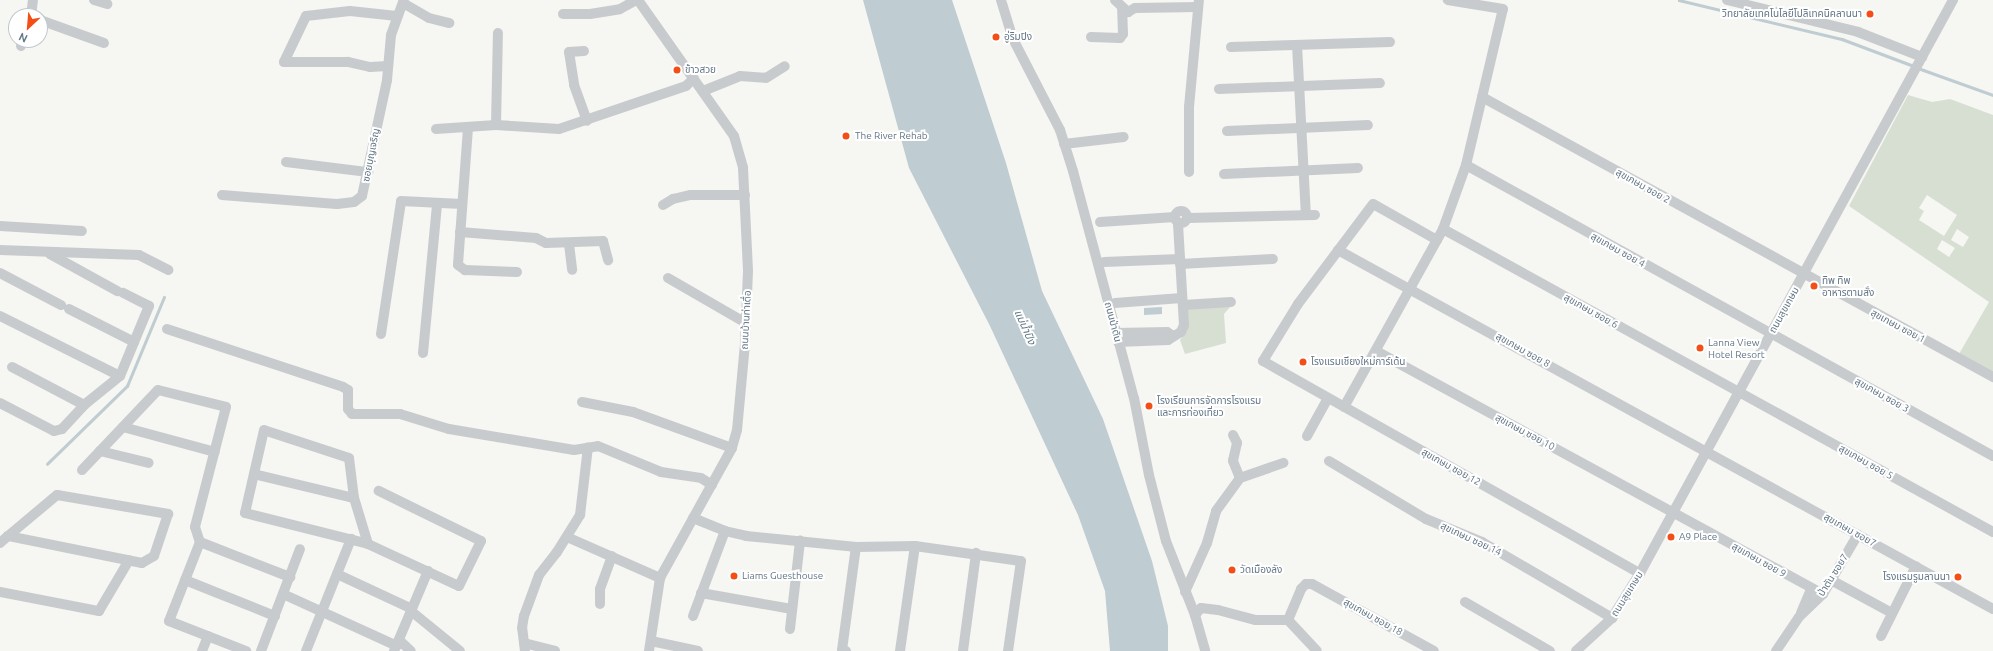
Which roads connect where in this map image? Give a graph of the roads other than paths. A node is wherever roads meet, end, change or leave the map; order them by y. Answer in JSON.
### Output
{"nodes":[{"id":1,"x":94,"y":0,"type":"edge"},
{"id":2,"x":639,"y":0,"type":"edge"},
{"id":3,"x":1001,"y":0,"type":"edge"},
{"id":4,"x":1115,"y":0,"type":"edge"},
{"id":5,"x":1448,"y":0,"type":"edge"},
{"id":6,"x":1727,"y":0,"type":"edge"},
{"id":7,"x":1953,"y":0,"type":"edge"},
{"id":8,"x":403,"y":1,"type":"edge"},
{"id":9,"x":107,"y":4,"type":"dead end"},
{"id":10,"x":1198,"y":4,"type":"edge"},
{"id":11,"x":1122,"y":10,"type":"junction"},
{"id":12,"x":564,"y":14,"type":"dead end"},
{"id":13,"x":397,"y":16,"type":"junction"},
{"id":14,"x":48,"y":23,"type":"edge"},
{"id":15,"x":449,"y":23,"type":"dead end"},
{"id":16,"x":498,"y":33,"type":"dead end"},
{"id":17,"x":1091,"y":37,"type":"dead end"},
{"id":18,"x":1390,"y":42,"type":"dead end"},
{"id":19,"x":104,"y":43,"type":"dead end"},
{"id":20,"x":1297,"y":45,"type":"junction"},
{"id":21,"x":1231,"y":48,"type":"dead end"},
{"id":22,"x":584,"y":50,"type":"dead end"},
{"id":23,"x":1922,"y":57,"type":"junction"},
{"id":24,"x":388,"y":66,"type":"junction"},
{"id":25,"x":785,"y":66,"type":"dead end"},
{"id":26,"x":694,"y":78,"type":"junction"},
{"id":27,"x":1380,"y":83,"type":"dead end"},
{"id":28,"x":1299,"y":86,"type":"junction"},
{"id":29,"x":1219,"y":89,"type":"dead end"},
{"id":30,"x":703,"y":91,"type":"junction"},
{"id":31,"x":1482,"y":97,"type":"junction"},
{"id":32,"x":587,"y":122,"type":"junction"},
{"id":33,"x":496,"y":125,"type":"junction"},
{"id":34,"x":1368,"y":125,"type":"dead end"},
{"id":35,"x":468,"y":128,"type":"junction"},
{"id":36,"x":1301,"y":128,"type":"junction"},
{"id":37,"x":436,"y":129,"type":"dead end"},
{"id":38,"x":1227,"y":131,"type":"dead end"},
{"id":39,"x":1124,"y":137,"type":"dead end"},
{"id":40,"x":1064,"y":144,"type":"junction"},
{"id":41,"x":286,"y":162,"type":"dead end"},
{"id":42,"x":1466,"y":165,"type":"junction"},
{"id":43,"x":1358,"y":168,"type":"dead end"},
{"id":44,"x":1304,"y":171,"type":"junction"},
{"id":45,"x":368,"y":172,"type":"junction"},
{"id":46,"x":1190,"y":172,"type":"dead end"},
{"id":47,"x":1224,"y":174,"type":"dead end"},
{"id":48,"x":222,"y":194,"type":"dead end"},
{"id":49,"x":744,"y":195,"type":"junction"},
{"id":50,"x":437,"y":204,"type":"junction"},
{"id":51,"x":462,"y":204,"type":"junction"},
{"id":52,"x":663,"y":205,"type":"dead end"},
{"id":53,"x":1177,"y":220,"type":"junction"},
{"id":54,"x":1100,"y":222,"type":"dead end"},
{"id":55,"x":0,"y":226,"type":"edge"},
{"id":56,"x":1443,"y":229,"type":"junction"},
{"id":57,"x":82,"y":230,"type":"dead end"},
{"id":58,"x":460,"y":232,"type":"junction"},
{"id":59,"x":1437,"y":240,"type":"junction"},
{"id":60,"x":569,"y":244,"type":"junction"},
{"id":61,"x":0,"y":250,"type":"edge"},
{"id":62,"x":1338,"y":250,"type":"junction"},
{"id":63,"x":48,"y":253,"type":"junction"},
{"id":64,"x":1273,"y":259,"type":"dead end"},
{"id":65,"x":608,"y":260,"type":"dead end"},
{"id":66,"x":1180,"y":261,"type":"junction"},
{"id":67,"x":1104,"y":262,"type":"dead end"},
{"id":68,"x":168,"y":270,"type":"dead end"},
{"id":69,"x":572,"y":270,"type":"dead end"},
{"id":70,"x":517,"y":272,"type":"dead end"},
{"id":71,"x":0,"y":273,"type":"edge"},
{"id":72,"x":1804,"y":275,"type":"junction"},
{"id":73,"x":668,"y":278,"type":"dead end"},
{"id":74,"x":1410,"y":289,"type":"junction"},
{"id":75,"x":1182,"y":301,"type":"junction"},
{"id":76,"x":1231,"y":302,"type":"dead end"},
{"id":77,"x":1114,"y":303,"type":"dead end"},
{"id":78,"x":0,"y":316,"type":"edge"},
{"id":79,"x":746,"y":323,"type":"junction"},
{"id":80,"x":166,"y":329,"type":"dead end"},
{"id":81,"x":381,"y":334,"type":"dead end"},
{"id":82,"x":1771,"y":334,"type":"junction"},
{"id":83,"x":1117,"y":338,"type":"junction"},
{"id":84,"x":134,"y":342,"type":"junction"},
{"id":85,"x":1376,"y":352,"type":"junction"},
{"id":86,"x":423,"y":353,"type":"dead end"},
{"id":87,"x":12,"y":367,"type":"dead end"},
{"id":88,"x":120,"y":376,"type":"junction"},
{"id":89,"x":1993,"y":377,"type":"edge"},
{"id":90,"x":1739,"y":392,"type":"junction"},
{"id":91,"x":1328,"y":398,"type":"junction"},
{"id":92,"x":582,"y":402,"type":"dead end"},
{"id":93,"x":0,"y":403,"type":"edge"},
{"id":94,"x":84,"y":405,"type":"junction"},
{"id":95,"x":1344,"y":407,"type":"junction"},
{"id":96,"x":123,"y":427,"type":"junction"},
{"id":97,"x":1233,"y":435,"type":"dead end"},
{"id":98,"x":1307,"y":436,"type":"dead end"},
{"id":99,"x":588,"y":447,"type":"junction"},
{"id":100,"x":732,"y":448,"type":"junction"},
{"id":101,"x":100,"y":451,"type":"junction"},
{"id":102,"x":1707,"y":451,"type":"junction"},
{"id":103,"x":215,"y":452,"type":"junction"},
{"id":104,"x":1993,"y":456,"type":"edge"},
{"id":105,"x":1329,"y":461,"type":"dead end"},
{"id":106,"x":149,"y":463,"type":"dead end"},
{"id":107,"x":1283,"y":463,"type":"dead end"},
{"id":108,"x":82,"y":470,"type":"dead end"},
{"id":109,"x":254,"y":474,"type":"junction"},
{"id":110,"x":1240,"y":478,"type":"junction"},
{"id":111,"x":712,"y":485,"type":"junction"},
{"id":112,"x":379,"y":492,"type":"dead end"},
{"id":113,"x":354,"y":498,"type":"junction"},
{"id":114,"x":1674,"y":512,"type":"junction"},
{"id":115,"x":693,"y":518,"type":"junction"},
{"id":116,"x":726,"y":531,"type":"junction"},
{"id":117,"x":1993,"y":532,"type":"edge"},
{"id":118,"x":1858,"y":534,"type":"junction"},
{"id":119,"x":8,"y":536,"type":"junction"},
{"id":120,"x":351,"y":539,"type":"junction"},
{"id":121,"x":564,"y":541,"type":"junction"},
{"id":122,"x":800,"y":541,"type":"junction"},
{"id":123,"x":200,"y":542,"type":"junction"},
{"id":124,"x":0,"y":543,"type":"edge"},
{"id":125,"x":368,"y":544,"type":"junction"},
{"id":126,"x":915,"y":546,"type":"junction"},
{"id":127,"x":856,"y":547,"type":"junction"},
{"id":128,"x":300,"y":549,"type":"dead end"},
{"id":129,"x":976,"y":553,"type":"junction"},
{"id":130,"x":612,"y":556,"type":"junction"},
{"id":131,"x":129,"y":560,"type":"junction"},
{"id":132,"x":1916,"y":566,"type":"junction"},
{"id":133,"x":428,"y":572,"type":"junction"},
{"id":134,"x":1640,"y":573,"type":"junction"},
{"id":135,"x":337,"y":574,"type":"junction"},
{"id":136,"x":290,"y":576,"type":"junction"},
{"id":137,"x":660,"y":578,"type":"junction"},
{"id":138,"x":185,"y":580,"type":"junction"},
{"id":139,"x":1831,"y":580,"type":"junction"},
{"id":140,"x":1811,"y":589,"type":"junction"},
{"id":141,"x":0,"y":592,"type":"edge"},
{"id":142,"x":1185,"y":592,"type":"junction"},
{"id":143,"x":701,"y":593,"type":"junction"},
{"id":144,"x":283,"y":594,"type":"junction"},
{"id":145,"x":1823,"y":594,"type":"junction"},
{"id":146,"x":1465,"y":602,"type":"dead end"},
{"id":147,"x":600,"y":604,"type":"dead end"},
{"id":148,"x":792,"y":609,"type":"junction"},
{"id":149,"x":1993,"y":609,"type":"edge"},
{"id":150,"x":412,"y":610,"type":"junction"},
{"id":151,"x":322,"y":611,"type":"junction"},
{"id":152,"x":1892,"y":613,"type":"junction"},
{"id":153,"x":1195,"y":615,"type":"junction"},
{"id":154,"x":275,"y":616,"type":"junction"},
{"id":155,"x":692,"y":616,"type":"dead end"},
{"id":156,"x":1799,"y":617,"type":"junction"},
{"id":157,"x":1612,"y":618,"type":"junction"},
{"id":158,"x":1288,"y":620,"type":"junction"},
{"id":159,"x":790,"y":629,"type":"dead end"},
{"id":160,"x":208,"y":636,"type":"junction"},
{"id":161,"x":1881,"y":636,"type":"dead end"},
{"id":162,"x":397,"y":646,"type":"edge"},
{"id":163,"x":650,"y":646,"type":"edge"},
{"id":164,"x":524,"y":647,"type":"edge"},
{"id":165,"x":308,"y":650,"type":"edge"},
{"id":166,"x":202,"y":651,"type":"edge"},
{"id":167,"x":246,"y":651,"type":"edge"},
{"id":168,"x":261,"y":651,"type":"edge"},
{"id":169,"x":411,"y":651,"type":"edge"},
{"id":170,"x":460,"y":651,"type":"edge"},
{"id":171,"x":555,"y":651,"type":"edge"},
{"id":172,"x":698,"y":651,"type":"edge"},
{"id":173,"x":846,"y":651,"type":"edge"},
{"id":174,"x":900,"y":651,"type":"edge"},
{"id":175,"x":963,"y":651,"type":"edge"},
{"id":176,"x":1008,"y":651,"type":"edge"},
{"id":177,"x":1205,"y":651,"type":"edge"},
{"id":178,"x":1317,"y":651,"type":"edge"},
{"id":179,"x":1434,"y":651,"type":"edge"},
{"id":180,"x":1550,"y":651,"type":"edge"},
{"id":181,"x":1576,"y":651,"type":"edge"},
{"id":182,"x":1776,"y":651,"type":"edge"}],
"edges":[{"from":1,"to":9,"type":"street"},
{"from":2,"to":12,"type":"street"},
{"from":2,"to":26,"type":"street","name":"ถนนบ้านท่าเดื่อ"},
{"from":3,"to":40,"type":"street","name":"ถนนป่าตัน"},
{"from":4,"to":11,"type":"street"},
{"from":5,"to":31,"type":"street"},
{"from":6,"to":23,"type":"street"},
{"from":7,"to":23,"type":"street","name":"ถนนสุขเกษม"},
{"from":8,"to":13,"type":"street","name":"ซอยบุญเจริญ"},
{"from":8,"to":15,"type":"street"},
{"from":10,"to":11,"type":"street"},
{"from":10,"to":46,"type":"street"},
{"from":11,"to":17,"type":"street"},
{"from":13,"to":24,"type":"street","name":"ซอยบุญเจริญ"},
{"from":13,"to":24,"type":"street"},
{"from":14,"to":19,"type":"street"},
{"from":16,"to":33,"type":"street"},
{"from":18,"to":20,"type":"street"},
{"from":20,"to":21,"type":"street"},
{"from":20,"to":28,"type":"street"},
{"from":22,"to":32,"type":"street"},
{"from":23,"to":72,"type":"street","name":"ถนนสุขเกษม"},
{"from":24,"to":45,"type":"street","name":"ซอยบุญเจริญ"},
{"from":25,"to":30,"type":"street"},
{"from":26,"to":30,"type":"street","name":"ถนนบ้านท่าเดื่อ"},
{"from":26,"to":32,"type":"street"},
{"from":27,"to":28,"type":"street"},
{"from":28,"to":29,"type":"street"},
{"from":28,"to":36,"type":"street"},
{"from":30,"to":49,"type":"street","name":"ถนนบ้านท่าเดื่อ"},
{"from":31,"to":42,"type":"street"},
{"from":31,"to":72,"type":"street","name":"สุขเกษม ซอย 2"},
{"from":32,"to":33,"type":"street"},
{"from":33,"to":35,"type":"street"},
{"from":34,"to":36,"type":"street"},
{"from":35,"to":37,"type":"street"},
{"from":35,"to":51,"type":"street"},
{"from":36,"to":38,"type":"street"},
{"from":36,"to":44,"type":"street"},
{"from":39,"to":40,"type":"street"},
{"from":40,"to":83,"type":"street","name":"ถนนป่าตัน"},
{"from":41,"to":45,"type":"street"},
{"from":42,"to":56,"type":"street"},
{"from":42,"to":82,"type":"street","name":"สุขเกษม ซอย 4"},
{"from":43,"to":44,"type":"street"},
{"from":44,"to":47,"type":"street"},
{"from":44,"to":53,"type":"street"},
{"from":45,"to":48,"type":"street","name":"ซอยบุญเจริญ"},
{"from":49,"to":52,"type":"street"},
{"from":49,"to":79,"type":"street","name":"ถนนบ้านท่าเดื่อ"},
{"from":50,"to":51,"type":"street"},
{"from":50,"to":81,"type":"street"},
{"from":50,"to":86,"type":"street"},
{"from":51,"to":58,"type":"street"},
{"from":53,"to":54,"type":"street"},
{"from":53,"to":66,"type":"street"},
{"from":55,"to":57,"type":"street"},
{"from":56,"to":59,"type":"street"},
{"from":56,"to":90,"type":"street","name":"สุขเกษม ซอย 6"},
{"from":58,"to":60,"type":"street"},
{"from":58,"to":70,"type":"street"},
{"from":59,"to":62,"type":"street"},
{"from":59,"to":74,"type":"street"},
{"from":60,"to":65,"type":"street"},
{"from":60,"to":69,"type":"street"},
{"from":61,"to":63,"type":"street"},
{"from":62,"to":74,"type":"street","name":"สุขเกษม ซอย 8"},
{"from":62,"to":91,"type":"street","name":"สุขเกษม ซอย 12"},
{"from":63,"to":68,"type":"street"},
{"from":63,"to":84,"type":"street"},
{"from":64,"to":66,"type":"street"},
{"from":66,"to":67,"type":"street"},
{"from":66,"to":75,"type":"street"},
{"from":71,"to":84,"type":"street"},
{"from":72,"to":82,"type":"street","name":"ถนนสุขเกษม"},
{"from":72,"to":89,"type":"street","name":"สุขเกษม ซอย 1"},
{"from":73,"to":79,"type":"street"},
{"from":74,"to":85,"type":"street"},
{"from":74,"to":102,"type":"street","name":"สุขเกษม ซอย 8"},
{"from":75,"to":76,"type":"street"},
{"from":75,"to":77,"type":"street"},
{"from":75,"to":83,"type":"street"},
{"from":78,"to":88,"type":"street"},
{"from":79,"to":100,"type":"street","name":"ถนนบ้านท่าเดื่อ"},
{"from":80,"to":99,"type":"street"},
{"from":82,"to":90,"type":"street","name":"ถนนสุขเกษม"},
{"from":82,"to":104,"type":"street","name":"สุขเกษม ซอย 3"},
{"from":83,"to":142,"type":"street","name":"ถนนป่าตัน"},
{"from":84,"to":88,"type":"street"},
{"from":85,"to":95,"type":"street"},
{"from":85,"to":114,"type":"street","name":"สุขเกษม ซอย 10"},
{"from":87,"to":94,"type":"street"},
{"from":88,"to":94,"type":"street"},
{"from":90,"to":102,"type":"street","name":"ถนนสุขเกษม"},
{"from":90,"to":117,"type":"street","name":"สุขเกษม ซอย 5"},
{"from":91,"to":95,"type":"street","name":"สุขเกษม ซอย 12"},
{"from":91,"to":98,"type":"street"},
{"from":92,"to":100,"type":"street"},
{"from":93,"to":94,"type":"street"},
{"from":95,"to":134,"type":"street","name":"สุขเกษม ซอย 12"},
{"from":96,"to":101,"type":"street"},
{"from":96,"to":103,"type":"street"},
{"from":96,"to":103,"type":"street"},
{"from":97,"to":110,"type":"street"},
{"from":99,"to":111,"type":"street"},
{"from":99,"to":121,"type":"street"},
{"from":100,"to":111,"type":"street","name":"ถนนบ้านท่าเดื่อ"},
{"from":101,"to":106,"type":"street"},
{"from":101,"to":108,"type":"street"},
{"from":102,"to":114,"type":"street","name":"ถนนสุขเกษม"},
{"from":102,"to":118,"type":"street","name":"สุขเกษม ซอย7"},
{"from":103,"to":123,"type":"street"},
{"from":105,"to":157,"type":"street","name":"สุขเกษม ซอย 14"},
{"from":107,"to":110,"type":"street"},
{"from":109,"to":113,"type":"street"},
{"from":109,"to":113,"type":"street"},
{"from":109,"to":120,"type":"street"},
{"from":110,"to":142,"type":"street"},
{"from":111,"to":115,"type":"street","name":"ถนนบ้านท่าเดื่อ"},
{"from":112,"to":133,"type":"street"},
{"from":113,"to":125,"type":"street"},
{"from":114,"to":134,"type":"street","name":"ถนนสุขเกษม"},
{"from":114,"to":140,"type":"street","name":"สุขเกษม ซอย 9"},
{"from":115,"to":116,"type":"street"},
{"from":115,"to":137,"type":"street","name":"ถนนบ้านท่าเดื่อ"},
{"from":116,"to":122,"type":"street"},
{"from":116,"to":143,"type":"street"},
{"from":118,"to":132,"type":"street","name":"สุขเกษม ซอย7"},
{"from":118,"to":139,"type":"street","name":"ป่าตัน ซอย7"},
{"from":119,"to":124,"type":"street"},
{"from":119,"to":131,"type":"street"},
{"from":119,"to":131,"type":"street"},
{"from":120,"to":125,"type":"street"},
{"from":120,"to":135,"type":"street"},
{"from":121,"to":130,"type":"street"},
{"from":121,"to":164,"type":"street"},
{"from":122,"to":127,"type":"street"},
{"from":122,"to":148,"type":"street"},
{"from":123,"to":136,"type":"street"},
{"from":123,"to":138,"type":"street"},
{"from":125,"to":133,"type":"street"},
{"from":126,"to":127,"type":"street"},
{"from":126,"to":129,"type":"street"},
{"from":126,"to":174,"type":"street"},
{"from":127,"to":173,"type":"street"},
{"from":128,"to":136,"type":"street"},
{"from":129,"to":175,"type":"street"},
{"from":129,"to":176,"type":"street"},
{"from":130,"to":137,"type":"street"},
{"from":130,"to":147,"type":"street"},
{"from":131,"to":141,"type":"street"},
{"from":132,"to":149,"type":"street","name":"สุขเกษม ซอย7"},
{"from":132,"to":152,"type":"street"},
{"from":133,"to":150,"type":"street"},
{"from":134,"to":157,"type":"street","name":"ถนนสุขเกษม"},
{"from":135,"to":150,"type":"street"},
{"from":135,"to":151,"type":"street"},
{"from":136,"to":144,"type":"street"},
{"from":137,"to":163,"type":"street","name":"ถนนบ้านท่าเดื่อ"},
{"from":138,"to":154,"type":"street"},
{"from":138,"to":160,"type":"street"},
{"from":139,"to":145,"type":"street","name":"ป่าตัน ซอย7"},
{"from":139,"to":152,"type":"street"},
{"from":140,"to":145,"type":"street","name":"สุขเกษม ซอย 9"},
{"from":140,"to":156,"type":"street"},
{"from":142,"to":153,"type":"street","name":"ถนนป่าตัน"},
{"from":143,"to":148,"type":"street"},
{"from":143,"to":155,"type":"street"},
{"from":144,"to":151,"type":"street"},
{"from":144,"to":154,"type":"street"},
{"from":145,"to":156,"type":"street","name":"ป่าตัน ซอย7"},
{"from":146,"to":180,"type":"street"},
{"from":148,"to":159,"type":"street"},
{"from":150,"to":162,"type":"street"},
{"from":150,"to":170,"type":"street"},
{"from":151,"to":162,"type":"street"},
{"from":151,"to":165,"type":"street"},
{"from":152,"to":161,"type":"street"},
{"from":153,"to":158,"type":"street"},
{"from":153,"to":177,"type":"street","name":"ถนนป่าตัน"},
{"from":154,"to":168,"type":"street"},
{"from":156,"to":182,"type":"street","name":"ป่าตัน ซอย7"},
{"from":157,"to":181,"type":"street","name":"ถนนสุขเกษม"},
{"from":158,"to":178,"type":"street"},
{"from":158,"to":179,"type":"street","name":"สุขเกษม ซอย 18"},
{"from":160,"to":166,"type":"street"},
{"from":160,"to":167,"type":"street"},
{"from":162,"to":169,"type":"street"},
{"from":163,"to":172,"type":"street"},
{"from":164,"to":171,"type":"street"}]}
